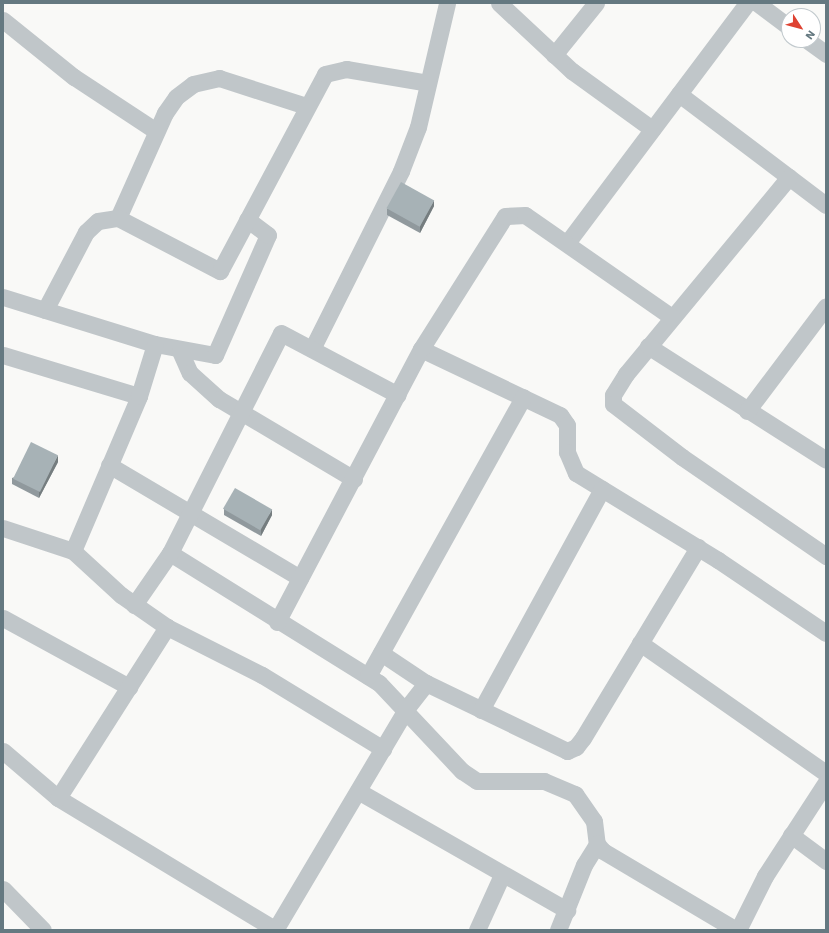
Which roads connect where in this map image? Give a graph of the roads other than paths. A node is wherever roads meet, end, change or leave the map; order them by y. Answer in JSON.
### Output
{"nodes":[{"id":1,"x":447,"y":3,"type":"edge"},
{"id":2,"x":499,"y":3,"type":"edge"},
{"id":3,"x":596,"y":3,"type":"edge"},
{"id":4,"x":748,"y":3,"type":"edge"},
{"id":5,"x":757,"y":3,"type":"edge"},
{"id":6,"x":3,"y":20,"type":"edge"},
{"id":7,"x":781,"y":21,"type":"edge"},
{"id":8,"x":818,"y":48,"type":"edge"},
{"id":9,"x":826,"y":54,"type":"edge"},
{"id":10,"x":554,"y":55,"type":"junction"},
{"id":11,"x":428,"y":83,"type":"junction"},
{"id":12,"x":679,"y":94,"type":"junction"},
{"id":13,"x":306,"y":106,"type":"junction"},
{"id":14,"x":652,"y":129,"type":"junction"},
{"id":15,"x":156,"y":131,"type":"junction"},
{"id":16,"x":788,"y":177,"type":"junction"},
{"id":17,"x":826,"y":205,"type":"edge"},
{"id":18,"x":118,"y":218,"type":"junction"},
{"id":19,"x":247,"y":219,"type":"junction"},
{"id":20,"x":567,"y":244,"type":"junction"},
{"id":21,"x":3,"y":296,"type":"edge"},
{"id":22,"x":826,"y":306,"type":"edge"},
{"id":23,"x":46,"y":310,"type":"junction"},
{"id":24,"x":672,"y":317,"type":"junction"},
{"id":25,"x":155,"y":344,"type":"junction"},
{"id":26,"x":648,"y":346,"type":"junction"},
{"id":27,"x":312,"y":349,"type":"junction"},
{"id":28,"x":421,"y":350,"type":"junction"},
{"id":29,"x":180,"y":351,"type":"junction"},
{"id":30,"x":3,"y":355,"type":"edge"},
{"id":31,"x":398,"y":395,"type":"junction"},
{"id":32,"x":138,"y":396,"type":"junction"},
{"id":33,"x":523,"y":397,"type":"junction"},
{"id":34,"x":747,"y":411,"type":"junction"},
{"id":35,"x":239,"y":412,"type":"junction"},
{"id":36,"x":826,"y":460,"type":"edge"},
{"id":37,"x":110,"y":465,"type":"junction"},
{"id":38,"x":354,"y":479,"type":"junction"},
{"id":39,"x":602,"y":489,"type":"junction"},
{"id":40,"x":189,"y":512,"type":"junction"},
{"id":41,"x":3,"y":528,"type":"edge"},
{"id":42,"x":698,"y":547,"type":"junction"},
{"id":43,"x":73,"y":551,"type":"junction"},
{"id":44,"x":170,"y":552,"type":"junction"},
{"id":45,"x":826,"y":556,"type":"edge"},
{"id":46,"x":300,"y":578,"type":"junction"},
{"id":47,"x":134,"y":605,"type":"junction"},
{"id":48,"x":3,"y":618,"type":"edge"},
{"id":49,"x":277,"y":622,"type":"junction"},
{"id":50,"x":823,"y":625,"type":"edge"},
{"id":51,"x":167,"y":627,"type":"junction"},
{"id":52,"x":640,"y":643,"type":"junction"},
{"id":53,"x":381,"y":653,"type":"junction"},
{"id":54,"x":368,"y":676,"type":"junction"},
{"id":55,"x":426,"y":683,"type":"junction"},
{"id":56,"x":129,"y":687,"type":"junction"},
{"id":57,"x":406,"y":709,"type":"junction"},
{"id":58,"x":481,"y":710,"type":"junction"},
{"id":59,"x":384,"y":749,"type":"junction"},
{"id":60,"x":3,"y":751,"type":"edge"},
{"id":61,"x":826,"y":773,"type":"edge"},
{"id":62,"x":826,"y":782,"type":"edge"},
{"id":63,"x":358,"y":791,"type":"junction"},
{"id":64,"x":58,"y":798,"type":"junction"},
{"id":65,"x":791,"y":835,"type":"junction"},
{"id":66,"x":597,"y":844,"type":"junction"},
{"id":67,"x":826,"y":861,"type":"edge"},
{"id":68,"x":502,"y":876,"type":"junction"},
{"id":69,"x":3,"y":889,"type":"edge"},
{"id":70,"x":567,"y":910,"type":"junction"},
{"id":71,"x":43,"y":930,"type":"edge"},
{"id":72,"x":276,"y":930,"type":"edge"},
{"id":73,"x":477,"y":930,"type":"edge"},
{"id":74,"x":558,"y":930,"type":"edge"},
{"id":75,"x":737,"y":930,"type":"edge"}],
"edges":[{"from":1,"to":11,"type":"street"},
{"from":2,"to":10,"type":"street"},
{"from":3,"to":10,"type":"street"},
{"from":4,"to":12,"type":"street"},
{"from":5,"to":7,"type":"street"},
{"from":6,"to":15,"type":"street"},
{"from":8,"to":9,"type":"street"},
{"from":10,"to":14,"type":"street"},
{"from":11,"to":13,"type":"street"},
{"from":11,"to":27,"type":"street"},
{"from":12,"to":14,"type":"street"},
{"from":12,"to":16,"type":"street"},
{"from":13,"to":15,"type":"street"},
{"from":13,"to":19,"type":"street"},
{"from":14,"to":20,"type":"street"},
{"from":15,"to":18,"type":"street"},
{"from":16,"to":17,"type":"street"},
{"from":16,"to":24,"type":"street"},
{"from":18,"to":19,"type":"street"},
{"from":18,"to":23,"type":"street"},
{"from":19,"to":29,"type":"street"},
{"from":20,"to":24,"type":"street"},
{"from":20,"to":28,"type":"street"},
{"from":21,"to":23,"type":"street"},
{"from":22,"to":34,"type":"street"},
{"from":23,"to":25,"type":"street"},
{"from":24,"to":26,"type":"street"},
{"from":25,"to":29,"type":"street"},
{"from":25,"to":32,"type":"street"},
{"from":26,"to":34,"type":"street"},
{"from":26,"to":45,"type":"street"},
{"from":27,"to":31,"type":"street"},
{"from":27,"to":35,"type":"street"},
{"from":28,"to":31,"type":"street"},
{"from":28,"to":33,"type":"street"},
{"from":29,"to":35,"type":"street"},
{"from":30,"to":32,"type":"street"},
{"from":31,"to":38,"type":"street"},
{"from":32,"to":37,"type":"street"},
{"from":33,"to":39,"type":"street"},
{"from":33,"to":53,"type":"street"},
{"from":34,"to":36,"type":"street"},
{"from":35,"to":38,"type":"street"},
{"from":35,"to":40,"type":"street"},
{"from":37,"to":40,"type":"street"},
{"from":37,"to":43,"type":"street"},
{"from":38,"to":46,"type":"street"},
{"from":39,"to":42,"type":"street"},
{"from":39,"to":58,"type":"street"},
{"from":40,"to":44,"type":"street"},
{"from":40,"to":46,"type":"street"},
{"from":41,"to":43,"type":"street"},
{"from":42,"to":50,"type":"street"},
{"from":42,"to":52,"type":"street"},
{"from":43,"to":47,"type":"street"},
{"from":44,"to":47,"type":"street"},
{"from":44,"to":49,"type":"street"},
{"from":46,"to":49,"type":"street"},
{"from":47,"to":51,"type":"street"},
{"from":48,"to":56,"type":"street"},
{"from":49,"to":54,"type":"street"},
{"from":51,"to":56,"type":"street"},
{"from":51,"to":59,"type":"street"},
{"from":52,"to":58,"type":"street"},
{"from":52,"to":61,"type":"street"},
{"from":53,"to":54,"type":"street"},
{"from":53,"to":55,"type":"street"},
{"from":54,"to":57,"type":"street"},
{"from":55,"to":57,"type":"street"},
{"from":55,"to":58,"type":"street"},
{"from":56,"to":64,"type":"street"},
{"from":57,"to":59,"type":"street"},
{"from":57,"to":66,"type":"street"},
{"from":59,"to":63,"type":"street"},
{"from":60,"to":64,"type":"street"},
{"from":62,"to":65,"type":"street"},
{"from":63,"to":68,"type":"street"},
{"from":63,"to":72,"type":"street"},
{"from":64,"to":72,"type":"street"},
{"from":65,"to":67,"type":"street"},
{"from":65,"to":75,"type":"street"},
{"from":66,"to":70,"type":"street"},
{"from":66,"to":75,"type":"street"},
{"from":68,"to":70,"type":"street"},
{"from":68,"to":73,"type":"street"},
{"from":69,"to":71,"type":"street"},
{"from":70,"to":74,"type":"street"}]}
